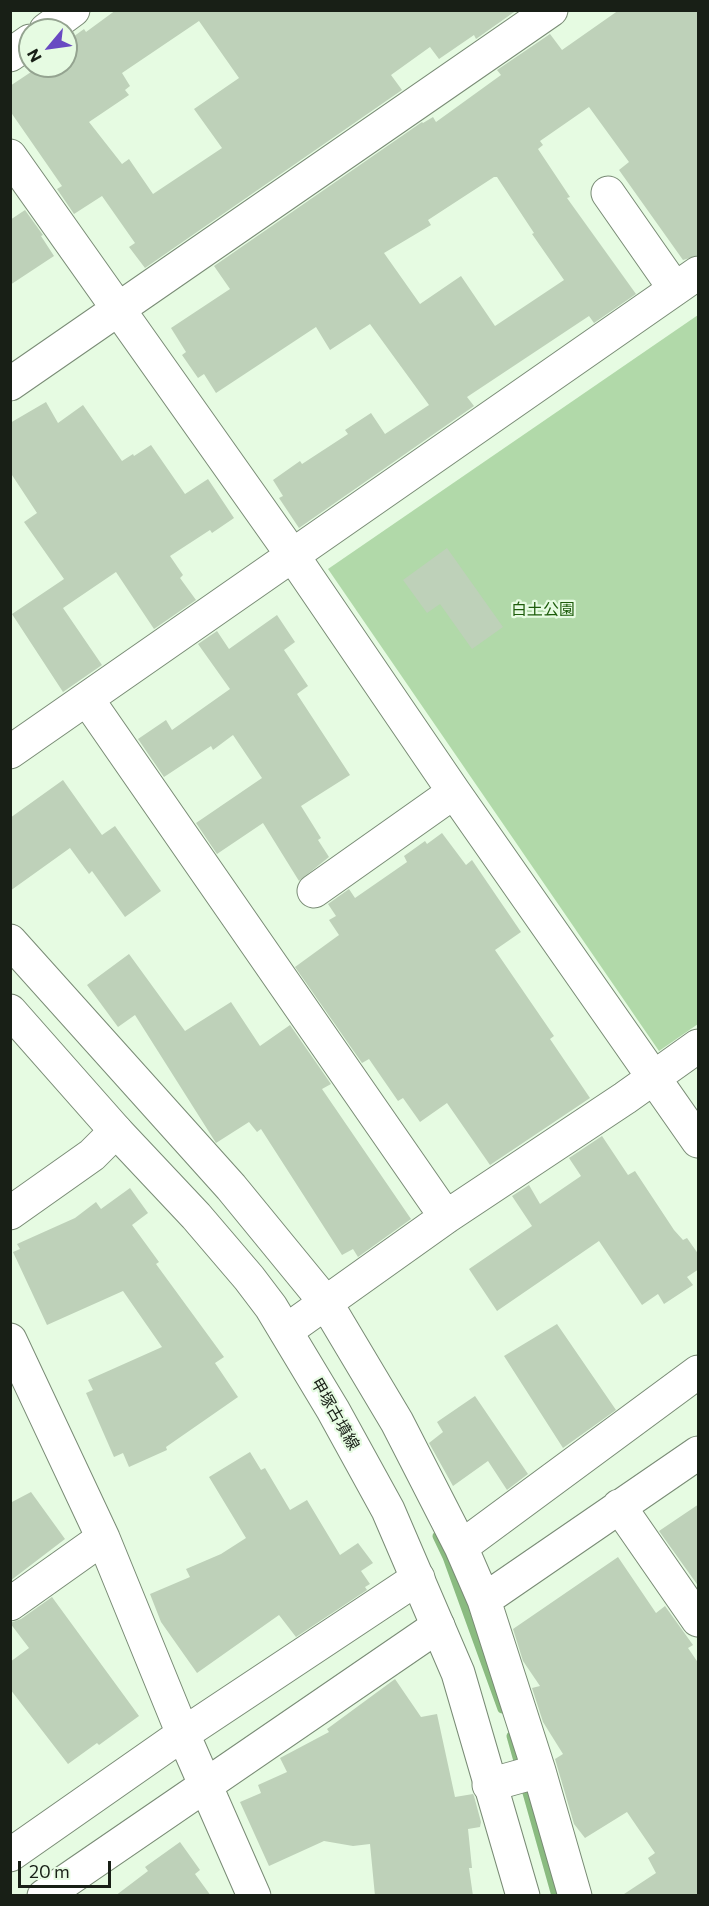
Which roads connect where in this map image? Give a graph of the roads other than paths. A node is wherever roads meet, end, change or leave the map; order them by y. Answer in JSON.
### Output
{"nodes":[{"id":1,"x":551,"y":10,"type":"edge"},
{"id":2,"x":15,"y":171,"type":"edge"},
{"id":3,"x":608,"y":193,"type":"dead end"},
{"id":4,"x":687,"y":281,"type":"edge"},
{"id":5,"x":120,"y":308,"type":"junction"},
{"id":6,"x":10,"y":384,"type":"edge"},
{"id":7,"x":293,"y":556,"type":"junction"},
{"id":8,"x":87,"y":699,"type":"junction"},
{"id":9,"x":10,"y":752,"type":"edge"},
{"id":10,"x":454,"y":792,"type":"junction"},
{"id":11,"x":314,"y":891,"type":"dead end"},
{"id":12,"x":10,"y":941,"type":"edge"},
{"id":13,"x":10,"y":1011,"type":"edge"},
{"id":14,"x":699,"y":1046,"type":"edge"},
{"id":15,"x":653,"y":1077,"type":"junction"},
{"id":16,"x":116,"y":1131,"type":"junction"},
{"id":17,"x":699,"y":1142,"type":"edge"},
{"id":18,"x":215,"y":1200,"type":"junction"},
{"id":19,"x":10,"y":1213,"type":"edge"},
{"id":20,"x":446,"y":1217,"type":"junction"},
{"id":21,"x":307,"y":1317,"type":"junction"},
{"id":22,"x":10,"y":1340,"type":"edge"},
{"id":23,"x":699,"y":1372,"type":"edge"},
{"id":24,"x":699,"y":1453,"type":"edge"},
{"id":25,"x":619,"y":1506,"type":"junction"},
{"id":26,"x":103,"y":1538,"type":"junction"},
{"id":27,"x":460,"y":1547,"type":"junction"},
{"id":28,"x":418,"y":1578,"type":"junction"},
{"id":29,"x":484,"y":1600,"type":"junction"},
{"id":30,"x":10,"y":1605,"type":"edge"},
{"id":31,"x":699,"y":1620,"type":"edge"},
{"id":32,"x":438,"y":1626,"type":"junction"},
{"id":33,"x":183,"y":1734,"type":"junction"},
{"id":34,"x":539,"y":1772,"type":"junction"},
{"id":35,"x":206,"y":1784,"type":"junction"},
{"id":36,"x":489,"y":1785,"type":"junction"},
{"id":37,"x":10,"y":1855,"type":"edge"},
{"id":38,"x":44,"y":1896,"type":"edge"},
{"id":39,"x":254,"y":1896,"type":"edge"},
{"id":40,"x":523,"y":1896,"type":"edge"},
{"id":41,"x":575,"y":1896,"type":"edge"}],
"edges":[{"from":1,"to":5,"type":"street"},
{"from":2,"to":5,"type":"street"},
{"from":3,"to":4,"type":"street"},
{"from":4,"to":7,"type":"street"},
{"from":5,"to":6,"type":"street"},
{"from":5,"to":7,"type":"street"},
{"from":7,"to":8,"type":"street"},
{"from":7,"to":10,"type":"street"},
{"from":8,"to":9,"type":"street"},
{"from":8,"to":20,"type":"street"},
{"from":10,"to":11,"type":"street"},
{"from":10,"to":15,"type":"street"},
{"from":12,"to":18,"type":"street"},
{"from":13,"to":16,"type":"street","name":"甲塚古墳線"},
{"from":14,"to":15,"type":"street"},
{"from":15,"to":17,"type":"street"},
{"from":15,"to":20,"type":"street"},
{"from":16,"to":18,"type":"street","name":"甲塚古墳線"},
{"from":16,"to":19,"type":"street"},
{"from":18,"to":21,"type":"street"},
{"from":18,"to":21,"type":"street","name":"甲塚古墳線"},
{"from":20,"to":21,"type":"street"},
{"from":21,"to":27,"type":"street"},
{"from":21,"to":28,"type":"street","name":"甲塚古墳線"},
{"from":22,"to":26,"type":"street"},
{"from":23,"to":27,"type":"street"},
{"from":24,"to":25,"type":"street"},
{"from":25,"to":29,"type":"street"},
{"from":25,"to":31,"type":"street"},
{"from":26,"to":30,"type":"street"},
{"from":26,"to":33,"type":"street"},
{"from":27,"to":29,"type":"street"},
{"from":28,"to":32,"type":"street","name":"甲塚古墳線"},
{"from":28,"to":33,"type":"street"},
{"from":29,"to":34,"type":"street"},
{"from":32,"to":35,"type":"street"},
{"from":32,"to":36,"type":"street","name":"甲塚古墳線"},
{"from":33,"to":35,"type":"street"},
{"from":33,"to":37,"type":"street"},
{"from":34,"to":36,"type":"street"},
{"from":34,"to":41,"type":"street"},
{"from":35,"to":38,"type":"street"},
{"from":35,"to":39,"type":"street"},
{"from":36,"to":40,"type":"street","name":"甲塚古墳線"}]}
